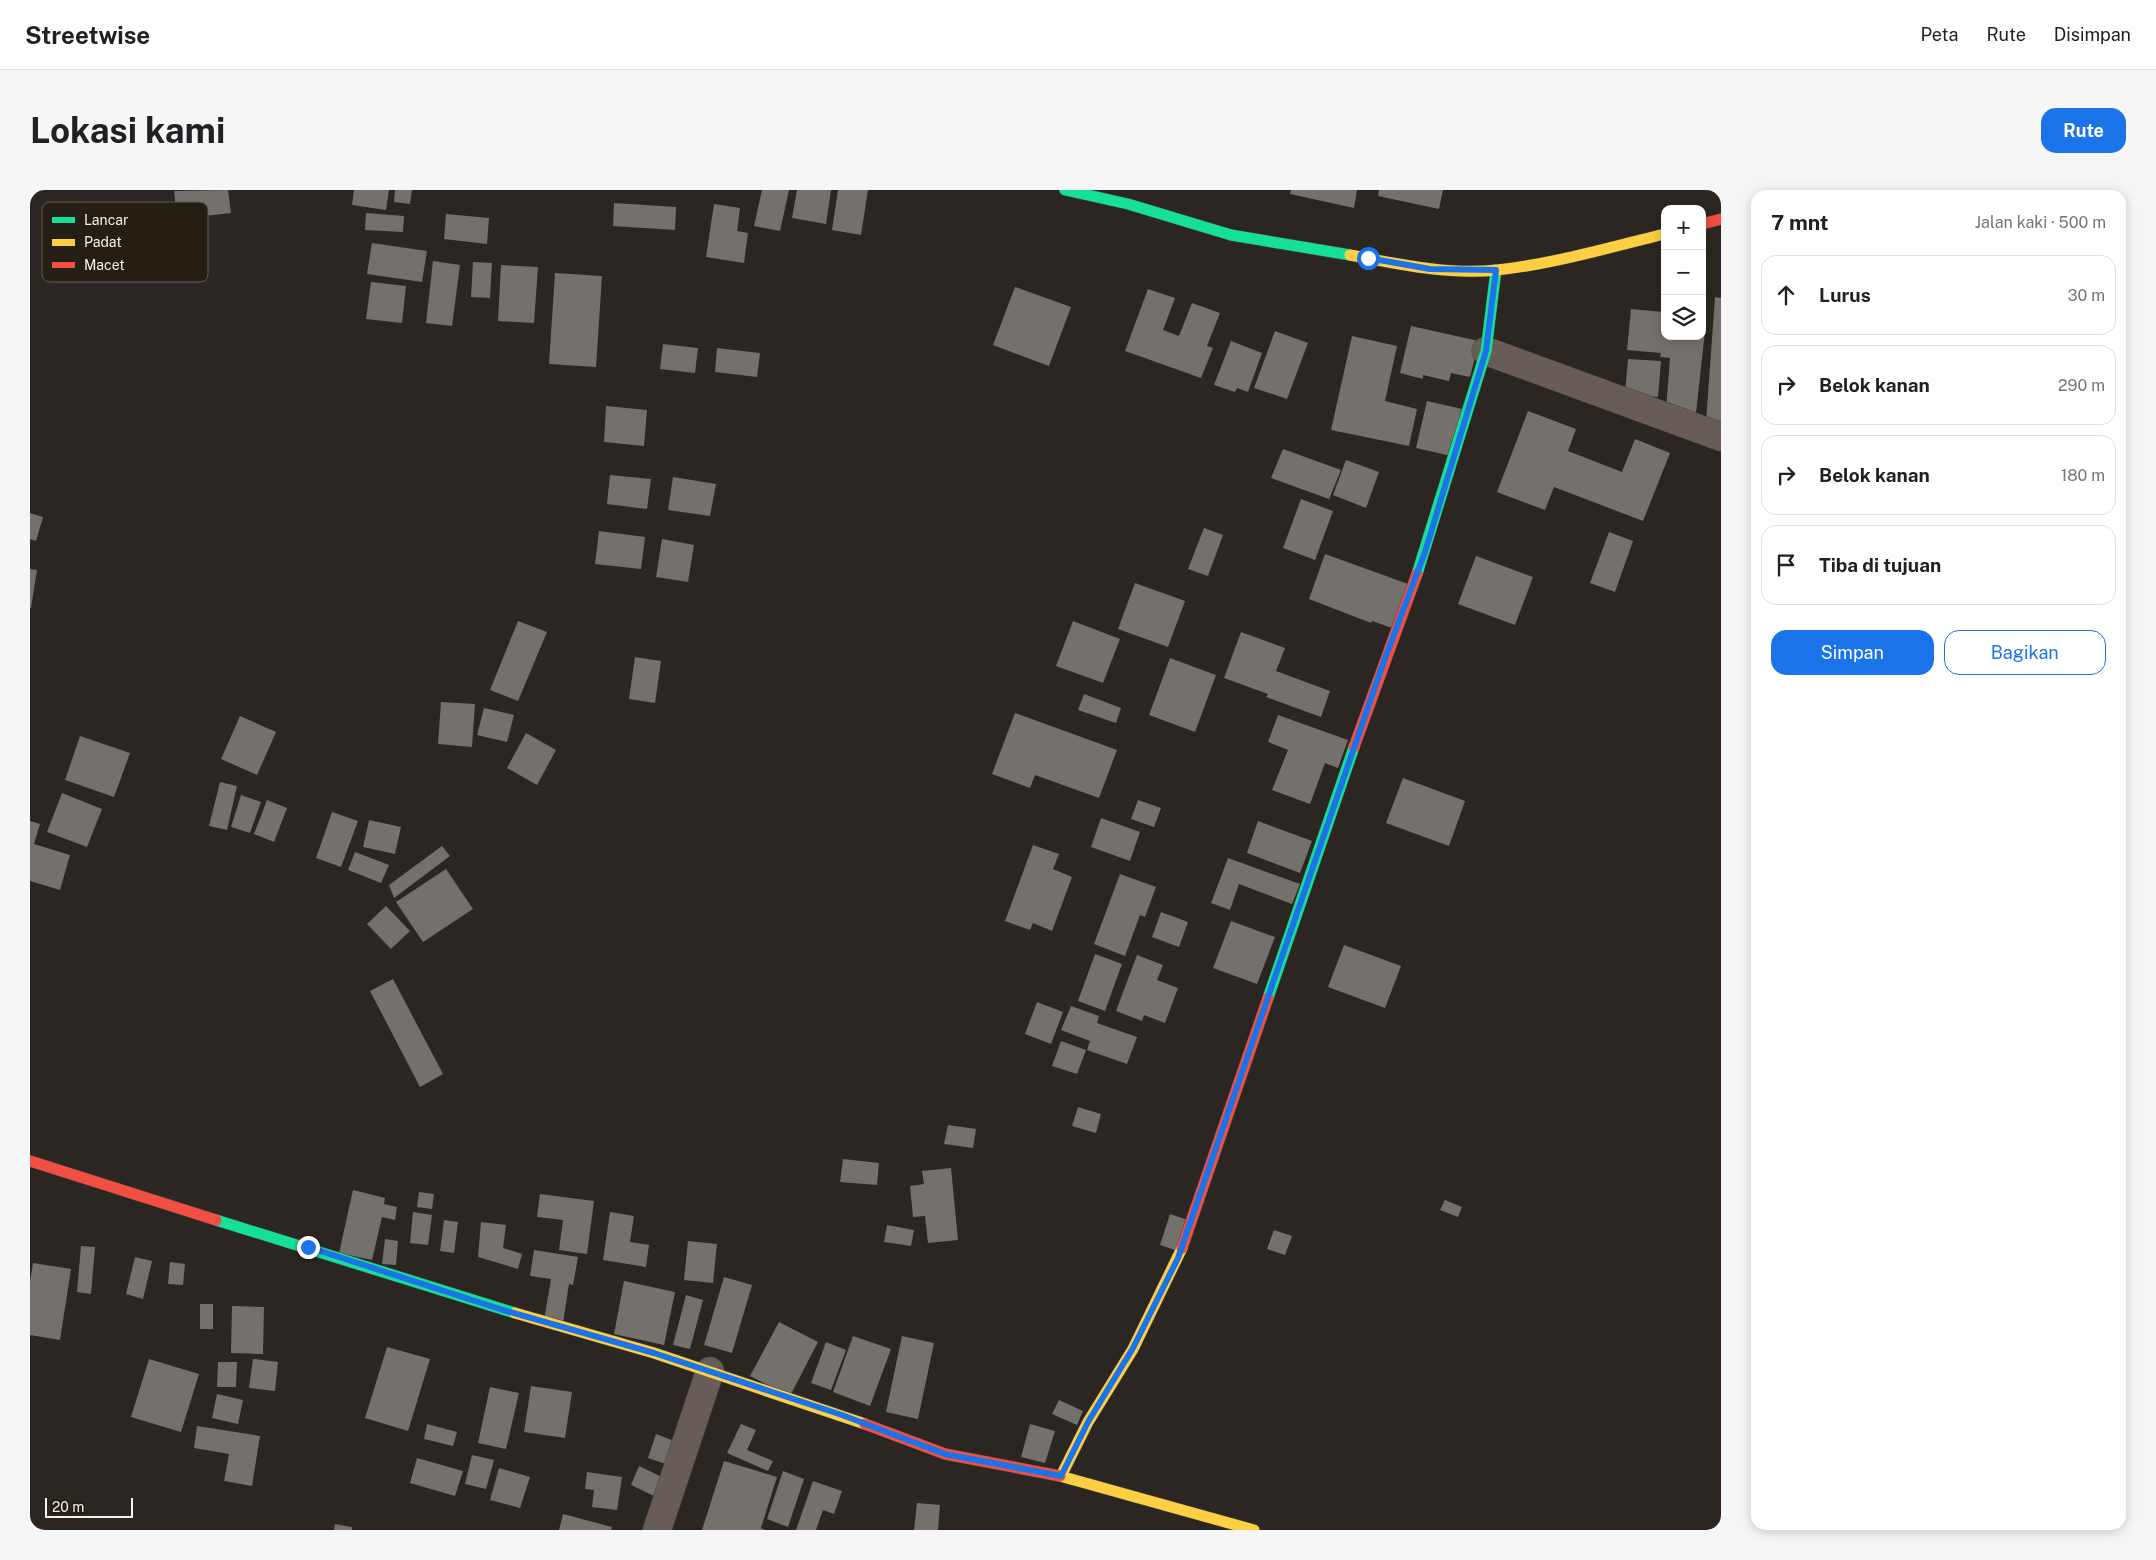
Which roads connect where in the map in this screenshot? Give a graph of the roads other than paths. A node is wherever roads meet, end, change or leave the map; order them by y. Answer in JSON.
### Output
{"nodes":[{"id":1,"x":1065,"y":190,"type":"edge"},
{"id":2,"x":1721,"y":220,"type":"edge"},
{"id":3,"x":1706,"y":223,"type":"edge"},
{"id":4,"x":1661,"y":235,"type":"edge"},
{"id":5,"x":1496,"y":270,"type":"junction"},
{"id":6,"x":1486,"y":351,"type":"junction"},
{"id":7,"x":1721,"y":437,"type":"edge"},
{"id":8,"x":30,"y":1162,"type":"edge"},
{"id":9,"x":710,"y":1371,"type":"junction"},
{"id":10,"x":1061,"y":1476,"type":"junction"},
{"id":11,"x":657,"y":1530,"type":"edge"},
{"id":12,"x":1254,"y":1530,"type":"edge"}],
"edges":[{"from":1,"to":5,"type":"street"},
{"from":2,"to":3,"type":"street"},
{"from":4,"to":5,"type":"street"},
{"from":5,"to":6,"type":"street"},
{"from":6,"to":7,"type":"street"},
{"from":6,"to":10,"type":"street"},
{"from":8,"to":9,"type":"street"},
{"from":9,"to":10,"type":"street"},
{"from":9,"to":11,"type":"street"},
{"from":10,"to":12,"type":"street"}]}
